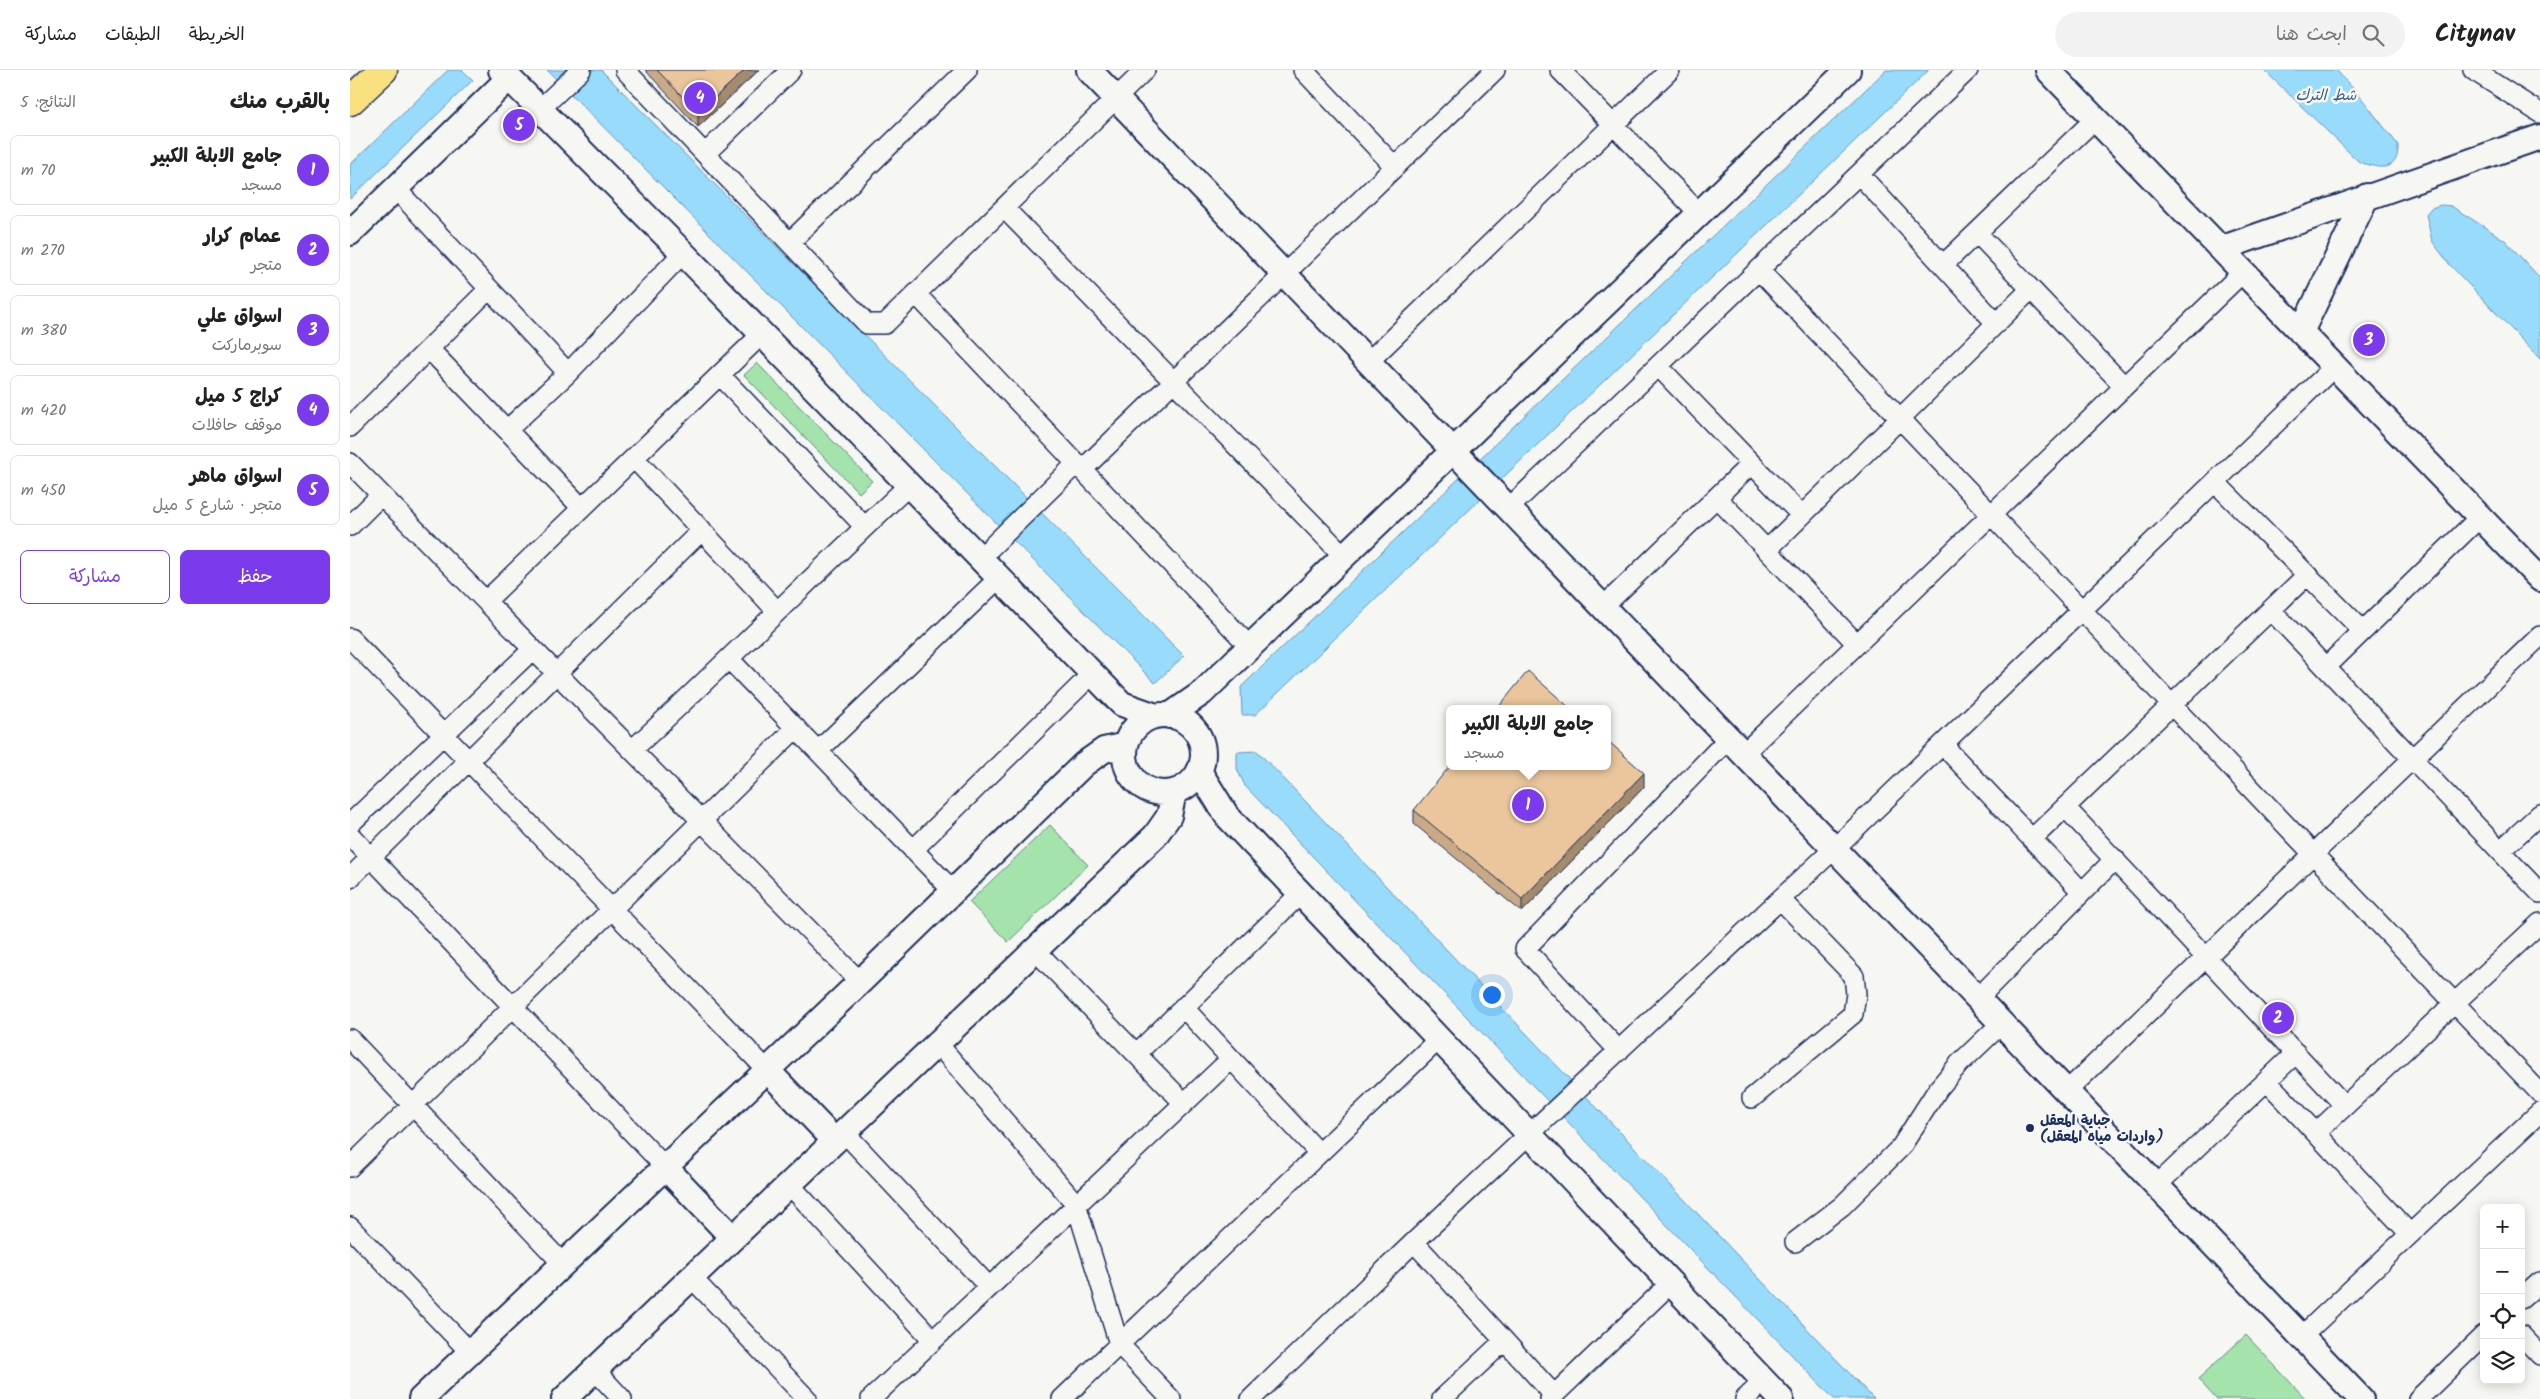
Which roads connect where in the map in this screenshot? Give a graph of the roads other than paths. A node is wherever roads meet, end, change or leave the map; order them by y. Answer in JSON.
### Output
{"nodes":[{"id":1,"x":383,"y":70,"type":"edge"},
{"id":2,"x":581,"y":70,"type":"edge"},
{"id":3,"x":625,"y":70,"type":"edge"},
{"id":4,"x":792,"y":70,"type":"edge"},
{"id":5,"x":967,"y":70,"type":"edge"},
{"id":6,"x":1089,"y":70,"type":"edge"},
{"id":7,"x":1145,"y":70,"type":"edge"},
{"id":8,"x":1303,"y":70,"type":"edge"},
{"id":9,"x":1560,"y":70,"type":"edge"},
{"id":10,"x":1670,"y":70,"type":"edge"},
{"id":11,"x":1848,"y":70,"type":"edge"},
{"id":12,"x":1968,"y":70,"type":"edge"},
{"id":13,"x":2048,"y":70,"type":"edge"},
{"id":14,"x":2473,"y":70,"type":"edge"},
{"id":15,"x":1487,"y":73,"type":"edge"},
{"id":16,"x":505,"y":74,"type":"edge"},
{"id":17,"x":1116,"y":98,"type":"junction"},
{"id":18,"x":350,"y":101,"type":"edge"},
{"id":19,"x":540,"y":109,"type":"junction"},
{"id":20,"x":2540,"y":113,"type":"edge"},
{"id":21,"x":2096,"y":119,"type":"junction"},
{"id":22,"x":1613,"y":125,"type":"junction"},
{"id":23,"x":2540,"y":137,"type":"edge"},
{"id":24,"x":705,"y":154,"type":"junction"},
{"id":25,"x":1395,"y":167,"type":"junction"},
{"id":26,"x":1859,"y":174,"type":"junction"},
{"id":27,"x":396,"y":189,"type":"junction"},
{"id":28,"x":2367,"y":196,"type":"junction"},
{"id":29,"x":1004,"y":208,"type":"junction"},
{"id":30,"x":1699,"y":213,"type":"junction"},
{"id":31,"x":350,"y":233,"type":"edge"},
{"id":32,"x":1977,"y":233,"type":"junction"},
{"id":33,"x":790,"y":242,"type":"junction"},
{"id":34,"x":2220,"y":249,"type":"junction"},
{"id":35,"x":682,"y":253,"type":"junction"},
{"id":36,"x":1943,"y":265,"type":"junction"},
{"id":37,"x":1759,"y":270,"type":"junction"},
{"id":38,"x":2243,"y":272,"type":"junction"},
{"id":39,"x":1285,"y":274,"type":"junction"},
{"id":40,"x":490,"y":289,"type":"junction"},
{"id":41,"x":2030,"y":290,"type":"junction"},
{"id":42,"x":916,"y":294,"type":"junction"},
{"id":43,"x":1996,"y":323,"type":"junction"},
{"id":44,"x":2301,"y":332,"type":"junction"},
{"id":45,"x":762,"y":334,"type":"junction"},
{"id":46,"x":430,"y":350,"type":"junction"},
{"id":47,"x":1368,"y":362,"type":"junction"},
{"id":48,"x":1658,"y":366,"type":"junction"},
{"id":49,"x":2335,"y":366,"type":"junction"},
{"id":50,"x":568,"y":373,"type":"junction"},
{"id":51,"x":720,"y":375,"type":"junction"},
{"id":52,"x":1174,"y":381,"type":"junction"},
{"id":53,"x":2124,"y":386,"type":"junction"},
{"id":54,"x":1900,"y":418,"type":"junction"},
{"id":55,"x":350,"y":427,"type":"edge"},
{"id":56,"x":507,"y":430,"type":"junction"},
{"id":57,"x":1453,"y":450,"type":"junction"},
{"id":58,"x":634,"y":458,"type":"junction"},
{"id":59,"x":350,"y":463,"type":"edge"},
{"id":60,"x":1751,"y":464,"type":"junction"},
{"id":61,"x":1079,"y":467,"type":"junction"},
{"id":62,"x":2215,"y":482,"type":"junction"},
{"id":63,"x":909,"y":485,"type":"junction"},
{"id":64,"x":381,"y":495,"type":"junction"},
{"id":65,"x":1717,"y":498,"type":"junction"},
{"id":66,"x":581,"y":507,"type":"junction"},
{"id":67,"x":1509,"y":508,"type":"junction"},
{"id":68,"x":1991,"y":514,"type":"junction"},
{"id":69,"x":1802,"y":516,"type":"junction"},
{"id":70,"x":2480,"y":517,"type":"junction"},
{"id":71,"x":350,"y":526,"type":"edge"},
{"id":72,"x":865,"y":527,"type":"junction"},
{"id":73,"x":702,"y":530,"type":"junction"},
{"id":74,"x":1767,"y":550,"type":"junction"},
{"id":75,"x":1344,"y":556,"type":"junction"},
{"id":76,"x":980,"y":558,"type":"junction"},
{"id":77,"x":2307,"y":575,"type":"junction"},
{"id":78,"x":999,"y":578,"type":"junction"},
{"id":79,"x":2540,"y":578,"type":"edge"},
{"id":80,"x":486,"y":601,"type":"junction"},
{"id":81,"x":1604,"y":607,"type":"junction"},
{"id":82,"x":2082,"y":610,"type":"junction"},
{"id":83,"x":2271,"y":610,"type":"junction"},
{"id":84,"x":777,"y":611,"type":"junction"},
{"id":85,"x":2363,"y":632,"type":"junction"},
{"id":86,"x":2540,"y":636,"type":"edge"},
{"id":87,"x":350,"y":638,"type":"edge"},
{"id":88,"x":1857,"y":644,"type":"junction"},
{"id":89,"x":1250,"y":647,"type":"junction"},
{"id":90,"x":533,"y":649,"type":"junction"},
{"id":91,"x":730,"y":660,"type":"junction"},
{"id":92,"x":2326,"y":668,"type":"junction"},
{"id":93,"x":557,"y":674,"type":"junction"},
{"id":94,"x":1092,"y":674,"type":"junction"},
{"id":95,"x":1202,"y":693,"type":"junction"},
{"id":96,"x":1122,"y":704,"type":"junction"},
{"id":97,"x":2172,"y":705,"type":"junction"},
{"id":98,"x":1163,"y":716,"type":"junction"},
{"id":99,"x":796,"y":728,"type":"junction"},
{"id":100,"x":444,"y":735,"type":"junction"},
{"id":101,"x":1199,"y":737,"type":"junction"},
{"id":102,"x":1127,"y":741,"type":"junction"},
{"id":103,"x":1736,"y":745,"type":"junction"},
{"id":104,"x":1943,"y":745,"type":"junction"},
{"id":105,"x":632,"y":750,"type":"junction"},
{"id":106,"x":818,"y":751,"type":"junction"},
{"id":107,"x":2412,"y":759,"type":"junction"},
{"id":108,"x":468,"y":760,"type":"junction"},
{"id":109,"x":1186,"y":783,"type":"junction"},
{"id":110,"x":2065,"y":807,"type":"junction"},
{"id":111,"x":701,"y":821,"type":"junction"},
{"id":112,"x":2538,"y":821,"type":"edge"},
{"id":113,"x":350,"y":824,"type":"edge"},
{"id":114,"x":350,"y":835,"type":"edge"},
{"id":115,"x":2032,"y":839,"type":"junction"},
{"id":116,"x":1835,"y":848,"type":"junction"},
{"id":117,"x":913,"y":850,"type":"junction"},
{"id":118,"x":2500,"y":851,"type":"junction"},
{"id":119,"x":2313,"y":854,"type":"junction"},
{"id":120,"x":371,"y":857,"type":"junction"},
{"id":121,"x":2114,"y":859,"type":"junction"},
{"id":122,"x":350,"y":878,"type":"edge"},
{"id":123,"x":953,"y":890,"type":"junction"},
{"id":124,"x":2082,"y":892,"type":"junction"},
{"id":125,"x":1301,"y":893,"type":"junction"},
{"id":126,"x":2540,"y":894,"type":"edge"},
{"id":127,"x":1780,"y":900,"type":"junction"},
{"id":128,"x":612,"y":909,"type":"junction"},
{"id":129,"x":2540,"y":923,"type":"edge"},
{"id":130,"x":1035,"y":950,"type":"junction"},
{"id":131,"x":2206,"y":957,"type":"junction"},
{"id":132,"x":860,"y":982,"type":"junction"},
{"id":133,"x":1978,"y":998,"type":"junction"},
{"id":134,"x":2455,"y":1003,"type":"junction"},
{"id":135,"x":513,"y":1006,"type":"junction"},
{"id":136,"x":1183,"y":1007,"type":"junction"},
{"id":137,"x":2002,"y":1023,"type":"junction"},
{"id":138,"x":350,"y":1039,"type":"edge"},
{"id":139,"x":1439,"y":1039,"type":"junction"},
{"id":140,"x":937,"y":1044,"type":"junction"},
{"id":141,"x":1619,"y":1050,"type":"junction"},
{"id":142,"x":1137,"y":1053,"type":"junction"},
{"id":143,"x":2296,"y":1053,"type":"junction"},
{"id":144,"x":1231,"y":1059,"type":"junction"},
{"id":145,"x":767,"y":1070,"type":"junction"},
{"id":146,"x":2267,"y":1081,"type":"junction"},
{"id":147,"x":2067,"y":1091,"type":"junction"},
{"id":148,"x":2540,"y":1093,"type":"edge"},
{"id":149,"x":1752,"y":1098,"type":"dead end"},
{"id":150,"x":1184,"y":1103,"type":"junction"},
{"id":151,"x":412,"y":1105,"type":"junction"},
{"id":152,"x":2345,"y":1106,"type":"junction"},
{"id":153,"x":2540,"y":1112,"type":"edge"},
{"id":154,"x":2316,"y":1133,"type":"junction"},
{"id":155,"x":1530,"y":1134,"type":"junction"},
{"id":156,"x":839,"y":1136,"type":"junction"},
{"id":157,"x":1319,"y":1153,"type":"junction"},
{"id":158,"x":665,"y":1166,"type":"junction"},
{"id":159,"x":350,"y":1167,"type":"edge"},
{"id":160,"x":789,"y":1184,"type":"junction"},
{"id":161,"x":2157,"y":1185,"type":"junction"},
{"id":162,"x":1076,"y":1204,"type":"junction"},
{"id":163,"x":350,"y":1227,"type":"edge"},
{"id":164,"x":2410,"y":1234,"type":"junction"},
{"id":165,"x":733,"y":1238,"type":"junction"},
{"id":166,"x":1414,"y":1242,"type":"junction"},
{"id":167,"x":1795,"y":1242,"type":"dead end"},
{"id":168,"x":563,"y":1264,"type":"junction"},
{"id":169,"x":691,"y":1277,"type":"junction"},
{"id":170,"x":2540,"y":1282,"type":"edge"},
{"id":171,"x":1671,"y":1283,"type":"junction"},
{"id":172,"x":989,"y":1287,"type":"junction"},
{"id":173,"x":2525,"y":1295,"type":"edge"},
{"id":174,"x":2302,"y":1336,"type":"junction"},
{"id":175,"x":2480,"y":1339,"type":"edge"},
{"id":176,"x":2525,"y":1339,"type":"edge"},
{"id":177,"x":933,"y":1340,"type":"junction"},
{"id":178,"x":1504,"y":1341,"type":"junction"},
{"id":179,"x":1119,"y":1344,"type":"junction"},
{"id":180,"x":470,"y":1352,"type":"junction"},
{"id":181,"x":2540,"y":1355,"type":"edge"},
{"id":182,"x":595,"y":1370,"type":"junction"},
{"id":183,"x":1764,"y":1381,"type":"junction"},
{"id":184,"x":1263,"y":1395,"type":"edge"},
{"id":185,"x":1448,"y":1397,"type":"edge"},
{"id":186,"x":1552,"y":1397,"type":"edge"},
{"id":187,"x":421,"y":1399,"type":"edge"},
{"id":188,"x":564,"y":1399,"type":"edge"},
{"id":189,"x":622,"y":1399,"type":"edge"},
{"id":190,"x":807,"y":1399,"type":"edge"},
{"id":191,"x":870,"y":1399,"type":"edge"},
{"id":192,"x":1062,"y":1399,"type":"edge"},
{"id":193,"x":1170,"y":1399,"type":"edge"},
{"id":194,"x":1745,"y":1399,"type":"edge"},
{"id":195,"x":1781,"y":1399,"type":"edge"},
{"id":196,"x":2360,"y":1399,"type":"edge"},
{"id":197,"x":2418,"y":1399,"type":"edge"}],
"edges":[{"from":1,"to":18,"type":"main road"},
{"from":2,"to":19,"type":"street"},
{"from":3,"to":24,"type":"street"},
{"from":4,"to":24,"type":"street"},
{"from":5,"to":33,"type":"street"},
{"from":6,"to":17,"type":"street"},
{"from":7,"to":17,"type":"street"},
{"from":8,"to":25,"type":"street"},
{"from":9,"to":22,"type":"street"},
{"from":10,"to":22,"type":"street"},
{"from":11,"to":30,"type":"street"},
{"from":12,"to":26,"type":"street"},
{"from":13,"to":21,"type":"street"},
{"from":14,"to":20,"type":"street"},
{"from":15,"to":25,"type":"street"},
{"from":16,"to":19,"type":"street"},
{"from":16,"to":27,"type":"street"},
{"from":17,"to":29,"type":"street"},
{"from":17,"to":39,"type":"street"},
{"from":19,"to":35,"type":"street"},
{"from":21,"to":32,"type":"street"},
{"from":21,"to":34,"type":"street"},
{"from":22,"to":30,"type":"street"},
{"from":22,"to":47,"type":"street"},
{"from":23,"to":28,"type":"street"},
{"from":24,"to":33,"type":"street"},
{"from":25,"to":39,"type":"street"},
{"from":26,"to":36,"type":"street"},
{"from":26,"to":37,"type":"street"},
{"from":27,"to":31,"type":"street"},
{"from":27,"to":40,"type":"street"},
{"from":28,"to":34,"type":"street"},
{"from":28,"to":44,"type":"street"},
{"from":29,"to":42,"type":"street"},
{"from":29,"to":52,"type":"street"},
{"from":30,"to":57,"type":"street"},
{"from":32,"to":36,"type":"street"},
{"from":32,"to":41,"type":"street"},
{"from":33,"to":42,"type":"street"},
{"from":34,"to":38,"type":"street"},
{"from":35,"to":45,"type":"street"},
{"from":35,"to":50,"type":"street"},
{"from":36,"to":43,"type":"street"},
{"from":37,"to":48,"type":"street"},
{"from":37,"to":54,"type":"street"},
{"from":38,"to":44,"type":"street"},
{"from":38,"to":53,"type":"street"},
{"from":39,"to":47,"type":"street"},
{"from":39,"to":52,"type":"street"},
{"from":40,"to":46,"type":"street"},
{"from":40,"to":50,"type":"street"},
{"from":41,"to":43,"type":"street"},
{"from":41,"to":53,"type":"street"},
{"from":42,"to":61,"type":"street"},
{"from":43,"to":54,"type":"street"},
{"from":44,"to":49,"type":"street"},
{"from":45,"to":51,"type":"street"},
{"from":45,"to":63,"type":"street"},
{"from":46,"to":55,"type":"street"},
{"from":46,"to":56,"type":"street"},
{"from":47,"to":57,"type":"street"},
{"from":48,"to":60,"type":"street"},
{"from":48,"to":67,"type":"street"},
{"from":49,"to":62,"type":"street"},
{"from":49,"to":70,"type":"street"},
{"from":50,"to":56,"type":"street"},
{"from":51,"to":58,"type":"street"},
{"from":51,"to":72,"type":"street"},
{"from":52,"to":61,"type":"street"},
{"from":52,"to":75,"type":"street"},
{"from":53,"to":68,"type":"street"},
{"from":54,"to":68,"type":"street"},
{"from":54,"to":69,"type":"street"},
{"from":56,"to":66,"type":"street"},
{"from":57,"to":67,"type":"street"},
{"from":57,"to":75,"type":"street"},
{"from":58,"to":66,"type":"street"},
{"from":58,"to":73,"type":"street"},
{"from":59,"to":64,"type":"street"},
{"from":60,"to":65,"type":"street"},
{"from":60,"to":69,"type":"street"},
{"from":61,"to":76,"type":"street"},
{"from":61,"to":89,"type":"street"},
{"from":62,"to":77,"type":"street"},
{"from":62,"to":82,"type":"street"},
{"from":63,"to":72,"type":"street"},
{"from":63,"to":76,"type":"street"},
{"from":64,"to":71,"type":"street"},
{"from":64,"to":80,"type":"street"},
{"from":65,"to":74,"type":"street"},
{"from":65,"to":81,"type":"street"},
{"from":66,"to":80,"type":"street"},
{"from":67,"to":81,"type":"street"},
{"from":68,"to":82,"type":"street"},
{"from":68,"to":88,"type":"street"},
{"from":69,"to":74,"type":"street"},
{"from":70,"to":79,"type":"street"},
{"from":70,"to":85,"type":"street"},
{"from":72,"to":84,"type":"street"},
{"from":73,"to":84,"type":"street"},
{"from":73,"to":93,"type":"street"},
{"from":74,"to":88,"type":"street"},
{"from":75,"to":89,"type":"street"},
{"from":76,"to":78,"type":"street"},
{"from":77,"to":83,"type":"street"},
{"from":77,"to":85,"type":"street"},
{"from":78,"to":94,"type":"street"},
{"from":78,"to":106,"type":"street"},
{"from":80,"to":90,"type":"street"},
{"from":81,"to":103,"type":"street"},
{"from":82,"to":97,"type":"street"},
{"from":82,"to":104,"type":"street"},
{"from":83,"to":92,"type":"street"},
{"from":83,"to":97,"type":"street"},
{"from":84,"to":91,"type":"street"},
{"from":85,"to":92,"type":"street"},
{"from":86,"to":107,"type":"street"},
{"from":87,"to":100,"type":"street"},
{"from":88,"to":103,"type":"street"},
{"from":89,"to":95,"type":"street"},
{"from":90,"to":93,"type":"street"},
{"from":90,"to":100,"type":"street"},
{"from":91,"to":99,"type":"street"},
{"from":91,"to":105,"type":"street"},
{"from":92,"to":107,"type":"street"},
{"from":93,"to":105,"type":"street"},
{"from":93,"to":108,"type":"street"},
{"from":94,"to":96,"type":"street"},
{"from":94,"to":117,"type":"street"},
{"from":95,"to":98,"type":"street"},
{"from":95,"to":101,"type":"street"},
{"from":96,"to":98,"type":"street"},
{"from":96,"to":102,"type":"street"},
{"from":97,"to":110,"type":"street"},
{"from":97,"to":119,"type":"street"},
{"from":98,"to":101,"type":"street"},
{"from":98,"to":102,"type":"street"},
{"from":99,"to":106,"type":"street"},
{"from":99,"to":111,"type":"street"},
{"from":100,"to":108,"type":"street"},
{"from":100,"to":113,"type":"street"},
{"from":101,"to":109,"type":"street"},
{"from":102,"to":109,"type":"street"},
{"from":102,"to":123,"type":"street"},
{"from":103,"to":116,"type":"street"},
{"from":103,"to":141,"type":"street"},
{"from":104,"to":115,"type":"street"},
{"from":104,"to":116,"type":"street"},
{"from":105,"to":111,"type":"street"},
{"from":106,"to":117,"type":"street"},
{"from":107,"to":118,"type":"street"},
{"from":107,"to":119,"type":"street"},
{"from":108,"to":120,"type":"street"},
{"from":108,"to":128,"type":"street"},
{"from":109,"to":125,"type":"street"},
{"from":109,"to":130,"type":"street"},
{"from":110,"to":115,"type":"street"},
{"from":110,"to":121,"type":"street"},
{"from":111,"to":128,"type":"street"},
{"from":111,"to":132,"type":"street"},
{"from":112,"to":118,"type":"street"},
{"from":114,"to":120,"type":"street"},
{"from":115,"to":124,"type":"street"},
{"from":116,"to":127,"type":"street"},
{"from":116,"to":133,"type":"street"},
{"from":117,"to":123,"type":"street"},
{"from":118,"to":126,"type":"street"},
{"from":119,"to":131,"type":"street"},
{"from":119,"to":134,"type":"street"},
{"from":120,"to":122,"type":"street"},
{"from":120,"to":135,"type":"street"},
{"from":121,"to":124,"type":"street"},
{"from":121,"to":131,"type":"street"},
{"from":123,"to":132,"type":"street"},
{"from":124,"to":133,"type":"street"},
{"from":125,"to":136,"type":"street"},
{"from":125,"to":139,"type":"street"},
{"from":127,"to":141,"type":"street"},
{"from":127,"to":149,"type":"street"},
{"from":128,"to":135,"type":"street"},
{"from":128,"to":145,"type":"street"},
{"from":129,"to":134,"type":"street"},
{"from":130,"to":140,"type":"street"},
{"from":130,"to":142,"type":"street"},
{"from":131,"to":143,"type":"street"},
{"from":131,"to":147,"type":"street"},
{"from":132,"to":145,"type":"street"},
{"from":133,"to":137,"type":"street"},
{"from":134,"to":148,"type":"street"},
{"from":134,"to":152,"type":"street"},
{"from":135,"to":151,"type":"street"},
{"from":135,"to":158,"type":"street"},
{"from":136,"to":142,"type":"street"},
{"from":136,"to":144,"type":"street"},
{"from":137,"to":147,"type":"street"},
{"from":137,"to":167,"type":"street"},
{"from":138,"to":151,"type":"street"},
{"from":139,"to":155,"type":"street"},
{"from":139,"to":157,"type":"street"},
{"from":140,"to":156,"type":"street"},
{"from":140,"to":162,"type":"street"},
{"from":141,"to":155,"type":"street"},
{"from":142,"to":150,"type":"street"},
{"from":143,"to":146,"type":"street"},
{"from":143,"to":152,"type":"street"},
{"from":144,"to":150,"type":"street"},
{"from":144,"to":157,"type":"street"},
{"from":145,"to":156,"type":"street"},
{"from":145,"to":158,"type":"street"},
{"from":146,"to":154,"type":"street"},
{"from":146,"to":161,"type":"street"},
{"from":147,"to":161,"type":"street"},
{"from":150,"to":162,"type":"street"},
{"from":151,"to":159,"type":"street"},
{"from":151,"to":168,"type":"street"},
{"from":152,"to":154,"type":"street"},
{"from":153,"to":164,"type":"street"},
{"from":154,"to":164,"type":"street"},
{"from":155,"to":166,"type":"street"},
{"from":155,"to":171,"type":"street"},
{"from":156,"to":160,"type":"street"},
{"from":156,"to":172,"type":"street"},
{"from":157,"to":179,"type":"street"},
{"from":158,"to":165,"type":"street"},
{"from":158,"to":168,"type":"street"},
{"from":160,"to":165,"type":"street"},
{"from":160,"to":177,"type":"street"},
{"from":161,"to":174,"type":"street"},
{"from":162,"to":172,"type":"street"},
{"from":162,"to":179,"type":"street"},
{"from":163,"to":180,"type":"street"},
{"from":164,"to":174,"type":"street"},
{"from":165,"to":169,"type":"street"},
{"from":166,"to":178,"type":"street"},
{"from":166,"to":184,"type":"street"},
{"from":168,"to":180,"type":"street"},
{"from":169,"to":182,"type":"street"},
{"from":169,"to":190,"type":"street"},
{"from":170,"to":173,"type":"street"},
{"from":171,"to":183,"type":"street"},
{"from":171,"to":186,"type":"street"},
{"from":172,"to":177,"type":"street"},
{"from":174,"to":196,"type":"street"},
{"from":175,"to":197,"type":"street"},
{"from":176,"to":181,"type":"street"},
{"from":177,"to":191,"type":"street"},
{"from":178,"to":185,"type":"street"},
{"from":178,"to":186,"type":"street"},
{"from":179,"to":192,"type":"street"},
{"from":179,"to":193,"type":"street"},
{"from":180,"to":187,"type":"street"},
{"from":182,"to":188,"type":"street"},
{"from":182,"to":189,"type":"street"},
{"from":183,"to":194,"type":"street"},
{"from":183,"to":195,"type":"street"}]}
